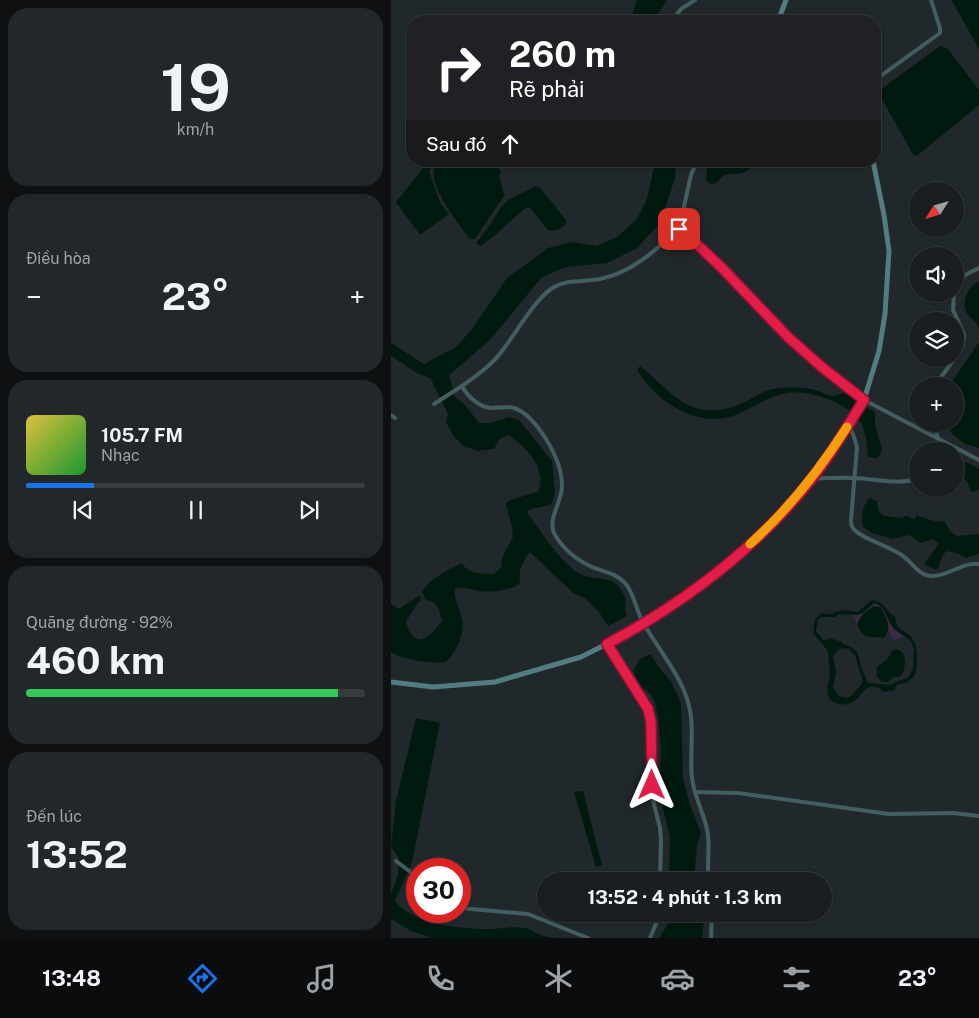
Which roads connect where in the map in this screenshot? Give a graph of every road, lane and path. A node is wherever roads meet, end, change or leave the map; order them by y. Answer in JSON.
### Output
{"nodes":[{"id":1,"x":695,"y":0,"type":"edge"},
{"id":2,"x":786,"y":0,"type":"edge"},
{"id":3,"x":931,"y":0,"type":"edge"},
{"id":4,"x":676,"y":15,"type":"edge"},
{"id":5,"x":781,"y":15,"type":"edge"},
{"id":6,"x":881,"y":76,"type":"edge"},
{"id":7,"x":694,"y":167,"type":"edge"},
{"id":8,"x":874,"y":167,"type":"edge"},
{"id":9,"x":679,"y":229,"type":"junction"},
{"id":10,"x":979,"y":268,"type":"edge"},
{"id":11,"x":964,"y":277,"type":"edge"},
{"id":12,"x":462,"y":386,"type":"junction"},
{"id":13,"x":864,"y":400,"type":"junction"},
{"id":14,"x":434,"y":404,"type":"dead end"},
{"id":15,"x":848,"y":426,"type":"junction"},
{"id":16,"x":936,"y":432,"type":"edge"},
{"id":17,"x":938,"y":438,"type":"junction"},
{"id":18,"x":944,"y":442,"type":"edge"},
{"id":19,"x":964,"y":452,"type":"edge"},
{"id":20,"x":979,"y":460,"type":"edge"},
{"id":21,"x":854,"y":478,"type":"junction"},
{"id":22,"x":810,"y":479,"type":"junction"},
{"id":23,"x":909,"y":481,"type":"edge"},
{"id":24,"x":979,"y":564,"type":"edge"},
{"id":25,"x":644,"y":625,"type":"junction"},
{"id":26,"x":607,"y":644,"type":"junction"},
{"id":27,"x":391,"y":682,"type":"edge"},
{"id":28,"x":695,"y":792,"type":"junction"},
{"id":29,"x":979,"y":816,"type":"edge"},
{"id":30,"x":396,"y":861,"type":"dead end"},
{"id":31,"x":406,"y":867,"type":"edge"},
{"id":32,"x":660,"y":872,"type":"edge"},
{"id":33,"x":709,"y":872,"type":"edge"},
{"id":34,"x":471,"y":909,"type":"edge"},
{"id":35,"x":657,"y":922,"type":"edge"},
{"id":36,"x":712,"y":922,"type":"edge"},
{"id":37,"x":588,"y":938,"type":"edge"},
{"id":38,"x":650,"y":938,"type":"edge"},
{"id":39,"x":711,"y":938,"type":"edge"}],
"edges":[{"from":1,"to":4,"type":"street"},
{"from":2,"to":5,"type":"street"},
{"from":3,"to":6,"type":"street"},
{"from":7,"to":9,"type":"street"},
{"from":8,"to":13,"type":"street"},
{"from":9,"to":12,"type":"street"},
{"from":9,"to":13,"type":"street"},
{"from":10,"to":11,"type":"street"},
{"from":12,"to":14,"type":"street"},
{"from":12,"to":25,"type":"street"},
{"from":13,"to":15,"type":"street"},
{"from":13,"to":17,"type":"street"},
{"from":15,"to":21,"type":"street"},
{"from":15,"to":22,"type":"street"},
{"from":16,"to":17,"type":"street"},
{"from":17,"to":18,"type":"street"},
{"from":19,"to":20,"type":"street"},
{"from":21,"to":22,"type":"street"},
{"from":21,"to":23,"type":"street"},
{"from":21,"to":24,"type":"street"},
{"from":22,"to":25,"type":"street"},
{"from":25,"to":26,"type":"street"},
{"from":25,"to":28,"type":"street"},
{"from":26,"to":27,"type":"street"},
{"from":26,"to":32,"type":"street"},
{"from":28,"to":29,"type":"street"},
{"from":28,"to":33,"type":"street"},
{"from":30,"to":31,"type":"street"},
{"from":34,"to":37,"type":"street"},
{"from":35,"to":38,"type":"street"},
{"from":36,"to":39,"type":"street"}]}
